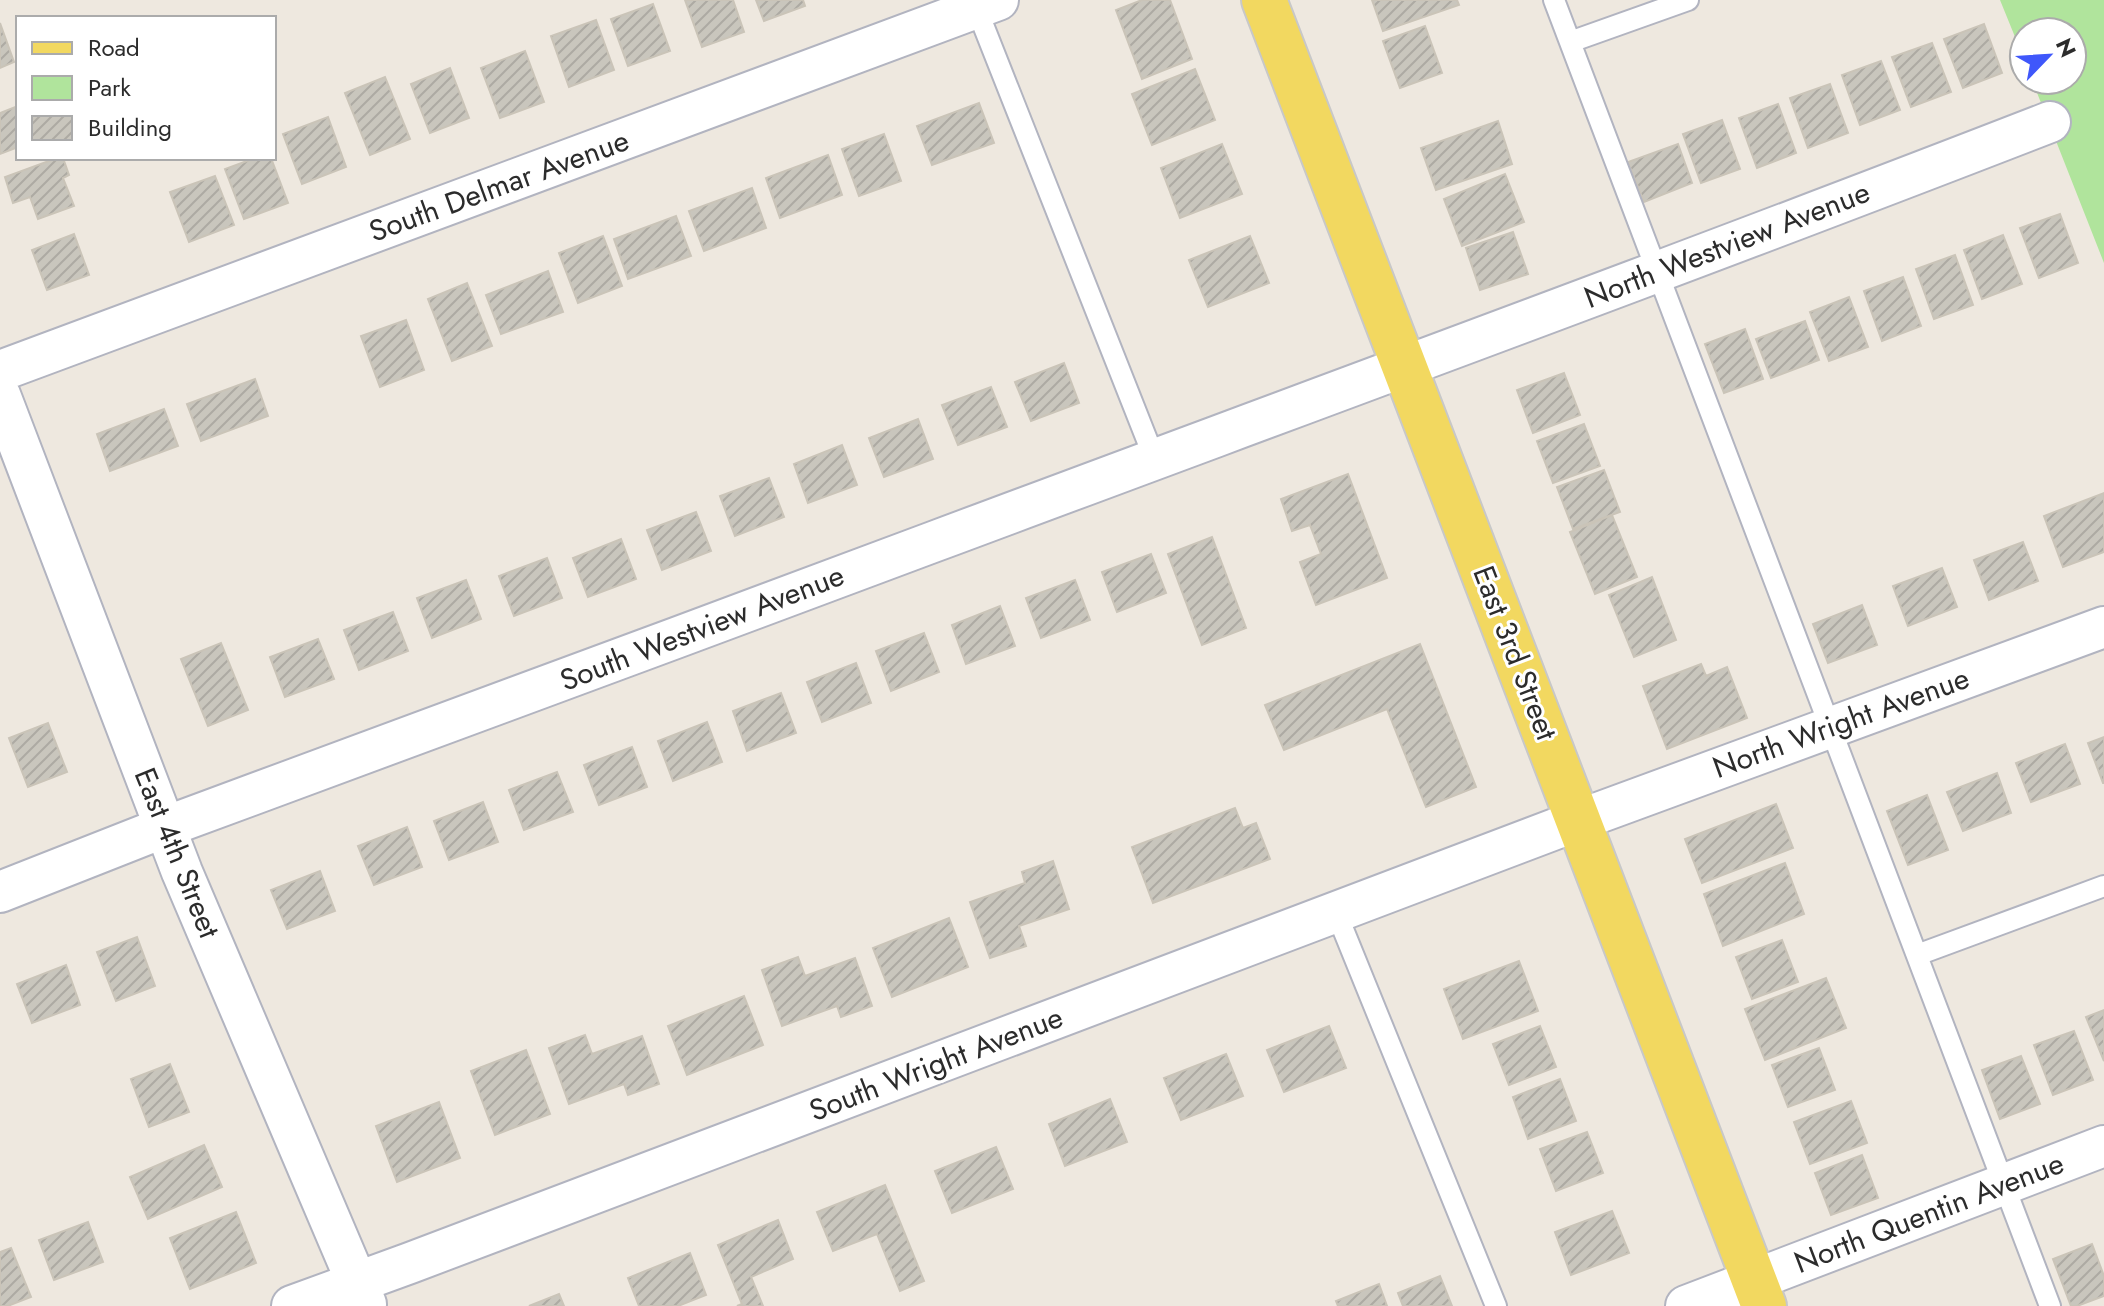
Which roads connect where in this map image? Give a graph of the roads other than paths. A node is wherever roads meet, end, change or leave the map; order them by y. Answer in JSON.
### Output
{"nodes":[{"id":1,"x":1264,"y":0,"type":"edge"},
{"id":2,"x":1554,"y":0,"type":"edge"},
{"id":3,"x":1688,"y":0,"type":"edge"},
{"id":4,"x":982,"y":3,"type":"edge"},
{"id":5,"x":1570,"y":42,"type":"junction"},
{"id":6,"x":2050,"y":122,"type":"dead end"},
{"id":7,"x":1657,"y":271,"type":"junction"},
{"id":8,"x":1405,"y":367,"type":"junction"},
{"id":9,"x":0,"y":371,"type":"edge"},
{"id":10,"x":0,"y":395,"type":"edge"},
{"id":11,"x":1155,"y":460,"type":"junction"},
{"id":12,"x":2104,"y":627,"type":"edge"},
{"id":13,"x":1830,"y":727,"type":"junction"},
{"id":14,"x":1579,"y":820,"type":"junction"},
{"id":15,"x":165,"y":827,"type":"junction"},
{"id":16,"x":2104,"y":886,"type":"edge"},
{"id":17,"x":0,"y":892,"type":"edge"},
{"id":18,"x":1336,"y":912,"type":"junction"},
{"id":19,"x":1917,"y":955,"type":"junction"},
{"id":20,"x":2104,"y":1146,"type":"edge"},
{"id":21,"x":2004,"y":1184,"type":"junction"},
{"id":22,"x":362,"y":1293,"type":"edge"},
{"id":23,"x":1759,"y":1293,"type":"edge"},
{"id":24,"x":292,"y":1306,"type":"edge"},
{"id":25,"x":1496,"y":1306,"type":"edge"},
{"id":26,"x":1686,"y":1306,"type":"edge"},
{"id":27,"x":2050,"y":1306,"type":"edge"}],
"edges":[{"from":1,"to":8,"type":"main road","name":"East 3rd Street"},
{"from":2,"to":5,"type":"lane"},
{"from":3,"to":5,"type":"lane"},
{"from":4,"to":9,"type":"street","name":"South Delmar Avenue"},
{"from":4,"to":11,"type":"lane"},
{"from":5,"to":7,"type":"lane"},
{"from":6,"to":7,"type":"street","name":"North Westview Avenue"},
{"from":7,"to":8,"type":"street","name":"North Westview Avenue"},
{"from":7,"to":13,"type":"lane"},
{"from":8,"to":11,"type":"street","name":"South Westview Avenue"},
{"from":8,"to":14,"type":"main road","name":"East 3rd Street"},
{"from":10,"to":15,"type":"street","name":"East 4th Street"},
{"from":11,"to":15,"type":"street","name":"South Westview Avenue"},
{"from":12,"to":13,"type":"street","name":"North Wright Avenue"},
{"from":13,"to":14,"type":"street","name":"North Wright Avenue"},
{"from":13,"to":19,"type":"lane"},
{"from":14,"to":18,"type":"street","name":"South Wright Avenue"},
{"from":14,"to":23,"type":"main road","name":"East 3rd Street"},
{"from":15,"to":17,"type":"street","name":"South Westview Avenue"},
{"from":15,"to":22,"type":"street","name":"East 4th Street"},
{"from":16,"to":19,"type":"lane"},
{"from":18,"to":22,"type":"street","name":"South Wright Avenue"},
{"from":18,"to":25,"type":"lane"},
{"from":19,"to":21,"type":"lane"},
{"from":20,"to":21,"type":"street","name":"North Quentin Avenue"},
{"from":21,"to":23,"type":"street","name":"North Quentin Avenue"},
{"from":21,"to":27,"type":"lane"},
{"from":22,"to":24,"type":"street","name":"South Wright Avenue"},
{"from":23,"to":26,"type":"street","name":"North Quentin Avenue"}]}
